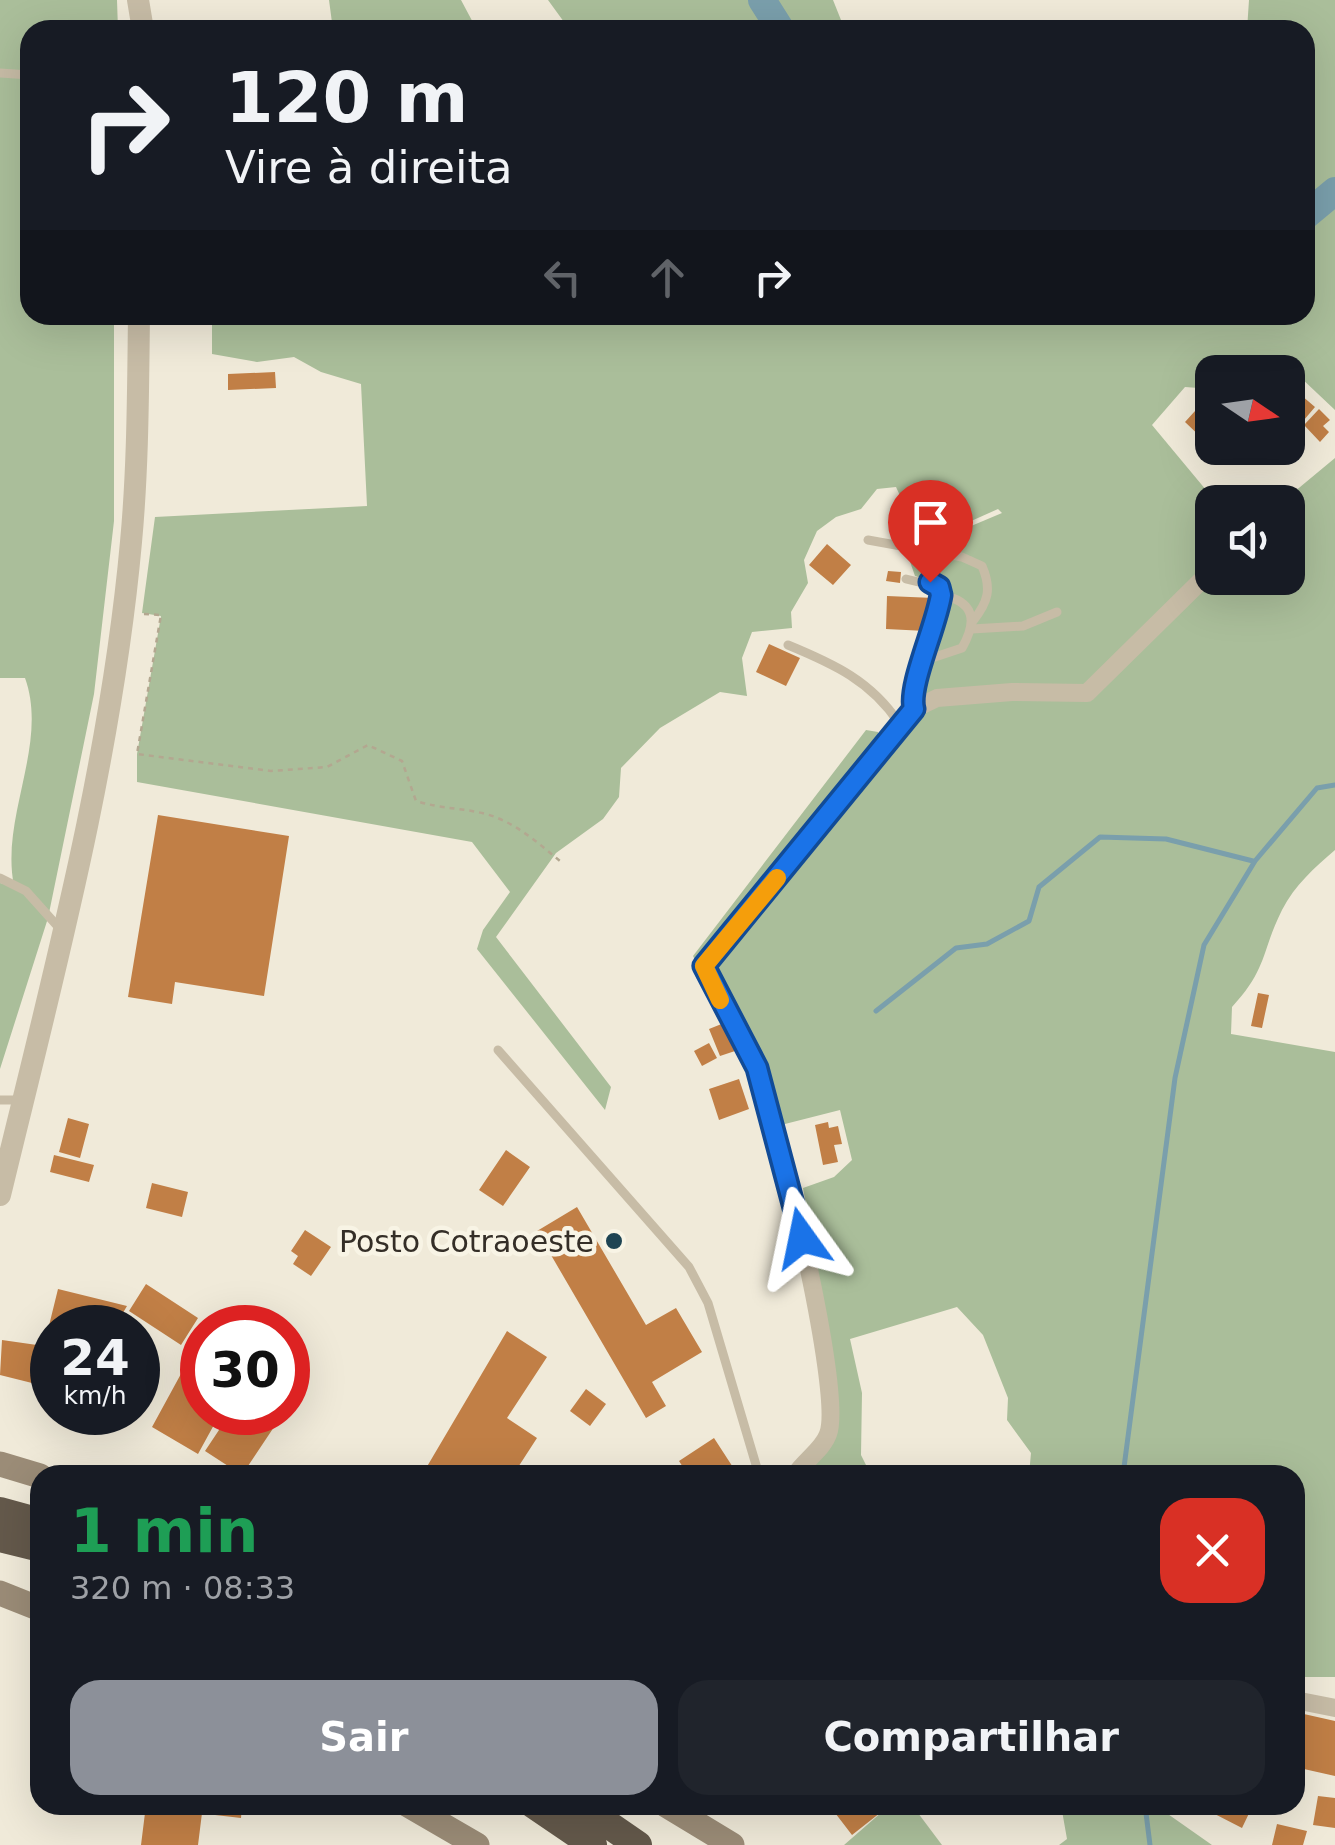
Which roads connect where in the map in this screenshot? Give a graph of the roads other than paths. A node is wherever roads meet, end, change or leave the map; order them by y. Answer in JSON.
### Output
{"nodes":[{"id":1,"x":139,"y":325,"type":"edge"},
{"id":2,"x":868,"y":540,"type":"dead end"},
{"id":3,"x":906,"y":579,"type":"dead end"},
{"id":4,"x":1195,"y":587,"type":"edge"},
{"id":5,"x":941,"y":595,"type":"junction"},
{"id":6,"x":1057,"y":612,"type":"dead end"},
{"id":7,"x":973,"y":625,"type":"junction"},
{"id":8,"x":788,"y":645,"type":"dead end"},
{"id":9,"x":926,"y":660,"type":"junction"},
{"id":10,"x":914,"y":709,"type":"junction"},
{"id":11,"x":899,"y":722,"type":"junction"},
{"id":12,"x":0,"y":878,"type":"edge"},
{"id":13,"x":63,"y":932,"type":"junction"},
{"id":14,"x":498,"y":1050,"type":"dead end"},
{"id":15,"x":12,"y":1100,"type":"edge"},
{"id":16,"x":0,"y":1194,"type":"edge"},
{"id":17,"x":0,"y":1464,"type":"edge"},
{"id":18,"x":756,"y":1465,"type":"edge"},
{"id":19,"x":803,"y":1465,"type":"edge"},
{"id":20,"x":30,"y":1473,"type":"edge"},
{"id":21,"x":0,"y":1511,"type":"edge"},
{"id":22,"x":30,"y":1519,"type":"edge"},
{"id":23,"x":0,"y":1538,"type":"edge"},
{"id":24,"x":30,"y":1546,"type":"edge"},
{"id":25,"x":0,"y":1593,"type":"edge"},
{"id":26,"x":30,"y":1606,"type":"edge"},
{"id":27,"x":1305,"y":1702,"type":"edge"},
{"id":28,"x":1335,"y":1708,"type":"edge"},
{"id":29,"x":425,"y":1815,"type":"edge"},
{"id":30,"x":549,"y":1815,"type":"edge"},
{"id":31,"x":594,"y":1815,"type":"edge"},
{"id":32,"x":682,"y":1815,"type":"edge"},
{"id":33,"x":477,"y":1845,"type":"edge"},
{"id":34,"x":593,"y":1845,"type":"edge"},
{"id":35,"x":638,"y":1845,"type":"edge"},
{"id":36,"x":732,"y":1845,"type":"edge"}],
"edges":[{"from":1,"to":13,"type":"street"},
{"from":2,"to":7,"type":"lane"},
{"from":3,"to":5,"type":"lane"},
{"from":4,"to":10,"type":"street"},
{"from":5,"to":7,"type":"lane"},
{"from":5,"to":9,"type":"lane"},
{"from":6,"to":7,"type":"lane"},
{"from":7,"to":9,"type":"lane"},
{"from":8,"to":11,"type":"lane"},
{"from":9,"to":10,"type":"lane"},
{"from":10,"to":11,"type":"street"},
{"from":11,"to":19,"type":"street"},
{"from":12,"to":13,"type":"lane"},
{"from":13,"to":15,"type":"street"},
{"from":14,"to":18,"type":"lane"},
{"from":15,"to":16,"type":"street"},
{"from":17,"to":20,"type":"main road"},
{"from":21,"to":22,"type":"highway"},
{"from":23,"to":24,"type":"highway"},
{"from":25,"to":26,"type":"main road"},
{"from":27,"to":28,"type":"street"},
{"from":29,"to":33,"type":"main road"},
{"from":30,"to":34,"type":"highway"},
{"from":31,"to":35,"type":"highway"},
{"from":32,"to":36,"type":"main road"}]}
